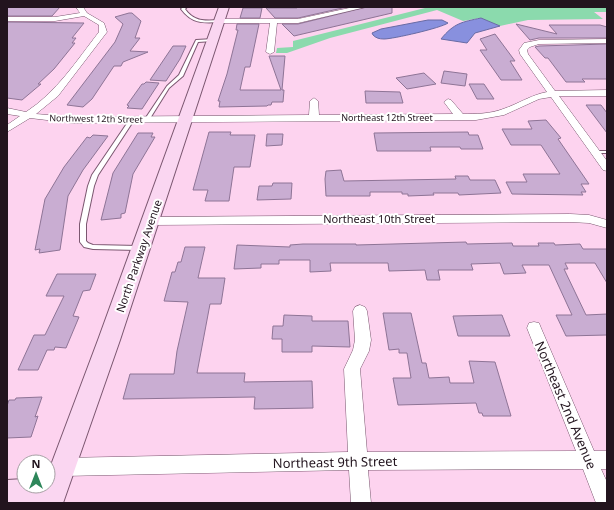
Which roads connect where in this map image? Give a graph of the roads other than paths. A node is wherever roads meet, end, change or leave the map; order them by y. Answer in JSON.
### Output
{"nodes":[{"id":1,"x":78,"y":7,"type":"edge"},
{"id":2,"x":185,"y":7,"type":"edge"},
{"id":3,"x":224,"y":7,"type":"edge"},
{"id":4,"x":363,"y":7,"type":"edge"},
{"id":5,"x":84,"y":14,"type":"junction"},
{"id":6,"x":7,"y":19,"type":"edge"},
{"id":7,"x":220,"y":21,"type":"junction"},
{"id":8,"x":274,"y":22,"type":"junction"},
{"id":9,"x":213,"y":40,"type":"junction"},
{"id":10,"x":607,"y":41,"type":"edge"},
{"id":11,"x":270,"y":52,"type":"dead end"},
{"id":12,"x":607,"y":93,"type":"edge"},
{"id":13,"x":552,"y":94,"type":"junction"},
{"id":14,"x":314,"y":101,"type":"dead end"},
{"id":15,"x":448,"y":102,"type":"dead end"},
{"id":16,"x":7,"y":111,"type":"edge"},
{"id":17,"x":29,"y":116,"type":"junction"},
{"id":18,"x":460,"y":117,"type":"junction"},
{"id":19,"x":314,"y":118,"type":"junction"},
{"id":20,"x":186,"y":119,"type":"junction"},
{"id":21,"x":132,"y":120,"type":"junction"},
{"id":22,"x":147,"y":120,"type":"junction"},
{"id":23,"x":7,"y":129,"type":"edge"},
{"id":24,"x":595,"y":152,"type":"junction"},
{"id":25,"x":607,"y":152,"type":"edge"},
{"id":26,"x":607,"y":168,"type":"edge"},
{"id":27,"x":151,"y":221,"type":"junction"},
{"id":28,"x":607,"y":224,"type":"edge"},
{"id":29,"x":142,"y":248,"type":"junction"},
{"id":30,"x":360,"y":311,"type":"dead end"},
{"id":31,"x":534,"y":328,"type":"dead end"},
{"id":32,"x":589,"y":460,"type":"junction"},
{"id":33,"x":607,"y":460,"type":"edge"},
{"id":34,"x":358,"y":462,"type":"junction"},
{"id":35,"x":63,"y":467,"type":"junction"},
{"id":36,"x":7,"y":493,"type":"edge"},
{"id":37,"x":52,"y":498,"type":"edge"},
{"id":38,"x":361,"y":503,"type":"edge"},
{"id":39,"x":606,"y":503,"type":"edge"}],
"edges":[{"from":1,"to":5,"type":"street"},
{"from":2,"to":7,"type":"lane"},
{"from":3,"to":7,"type":"street","name":"North Parkway Avenue"},
{"from":4,"to":8,"type":"street"},
{"from":5,"to":6,"type":"street"},
{"from":5,"to":17,"type":"street"},
{"from":7,"to":8,"type":"street"},
{"from":7,"to":9,"type":"street","name":"North Parkway Avenue"},
{"from":8,"to":11,"type":"street"},
{"from":9,"to":20,"type":"street","name":"North Parkway Avenue"},
{"from":9,"to":22,"type":"lane"},
{"from":10,"to":13,"type":"street"},
{"from":12,"to":13,"type":"street","name":"Northeast 12th Street"},
{"from":13,"to":18,"type":"street","name":"Northeast 12th Street"},
{"from":13,"to":24,"type":"street"},
{"from":14,"to":19,"type":"street"},
{"from":15,"to":18,"type":"street"},
{"from":16,"to":17,"type":"street","name":"Northwest 12th Street"},
{"from":17,"to":21,"type":"street","name":"Northwest 12th Street"},
{"from":17,"to":23,"type":"street"},
{"from":18,"to":19,"type":"street","name":"Northeast 12th Street"},
{"from":19,"to":20,"type":"street","name":"Northeast 12th Street"},
{"from":20,"to":22,"type":"street","name":"Northwest 12th Street"},
{"from":20,"to":27,"type":"street","name":"North Parkway Avenue"},
{"from":21,"to":22,"type":"street","name":"Northwest 12th Street"},
{"from":21,"to":29,"type":"lane"},
{"from":24,"to":25,"type":"lane"},
{"from":24,"to":26,"type":"street"},
{"from":27,"to":28,"type":"street","name":"Northeast 10th Street"},
{"from":27,"to":29,"type":"street","name":"North Parkway Avenue"},
{"from":29,"to":35,"type":"street","name":"North Parkway Avenue"},
{"from":30,"to":34,"type":"street"},
{"from":31,"to":32,"type":"street","name":"Northeast 2nd Avenue"},
{"from":32,"to":33,"type":"street","name":"Northeast 9th Street"},
{"from":32,"to":34,"type":"street","name":"Northeast 9th Street"},
{"from":32,"to":39,"type":"street","name":"Northeast 2nd Avenue"},
{"from":34,"to":35,"type":"street","name":"Northeast 9th Street"},
{"from":34,"to":38,"type":"street"},
{"from":35,"to":37,"type":"street","name":"North Parkway Avenue"},
{"from":36,"to":37,"type":"street"}]}
